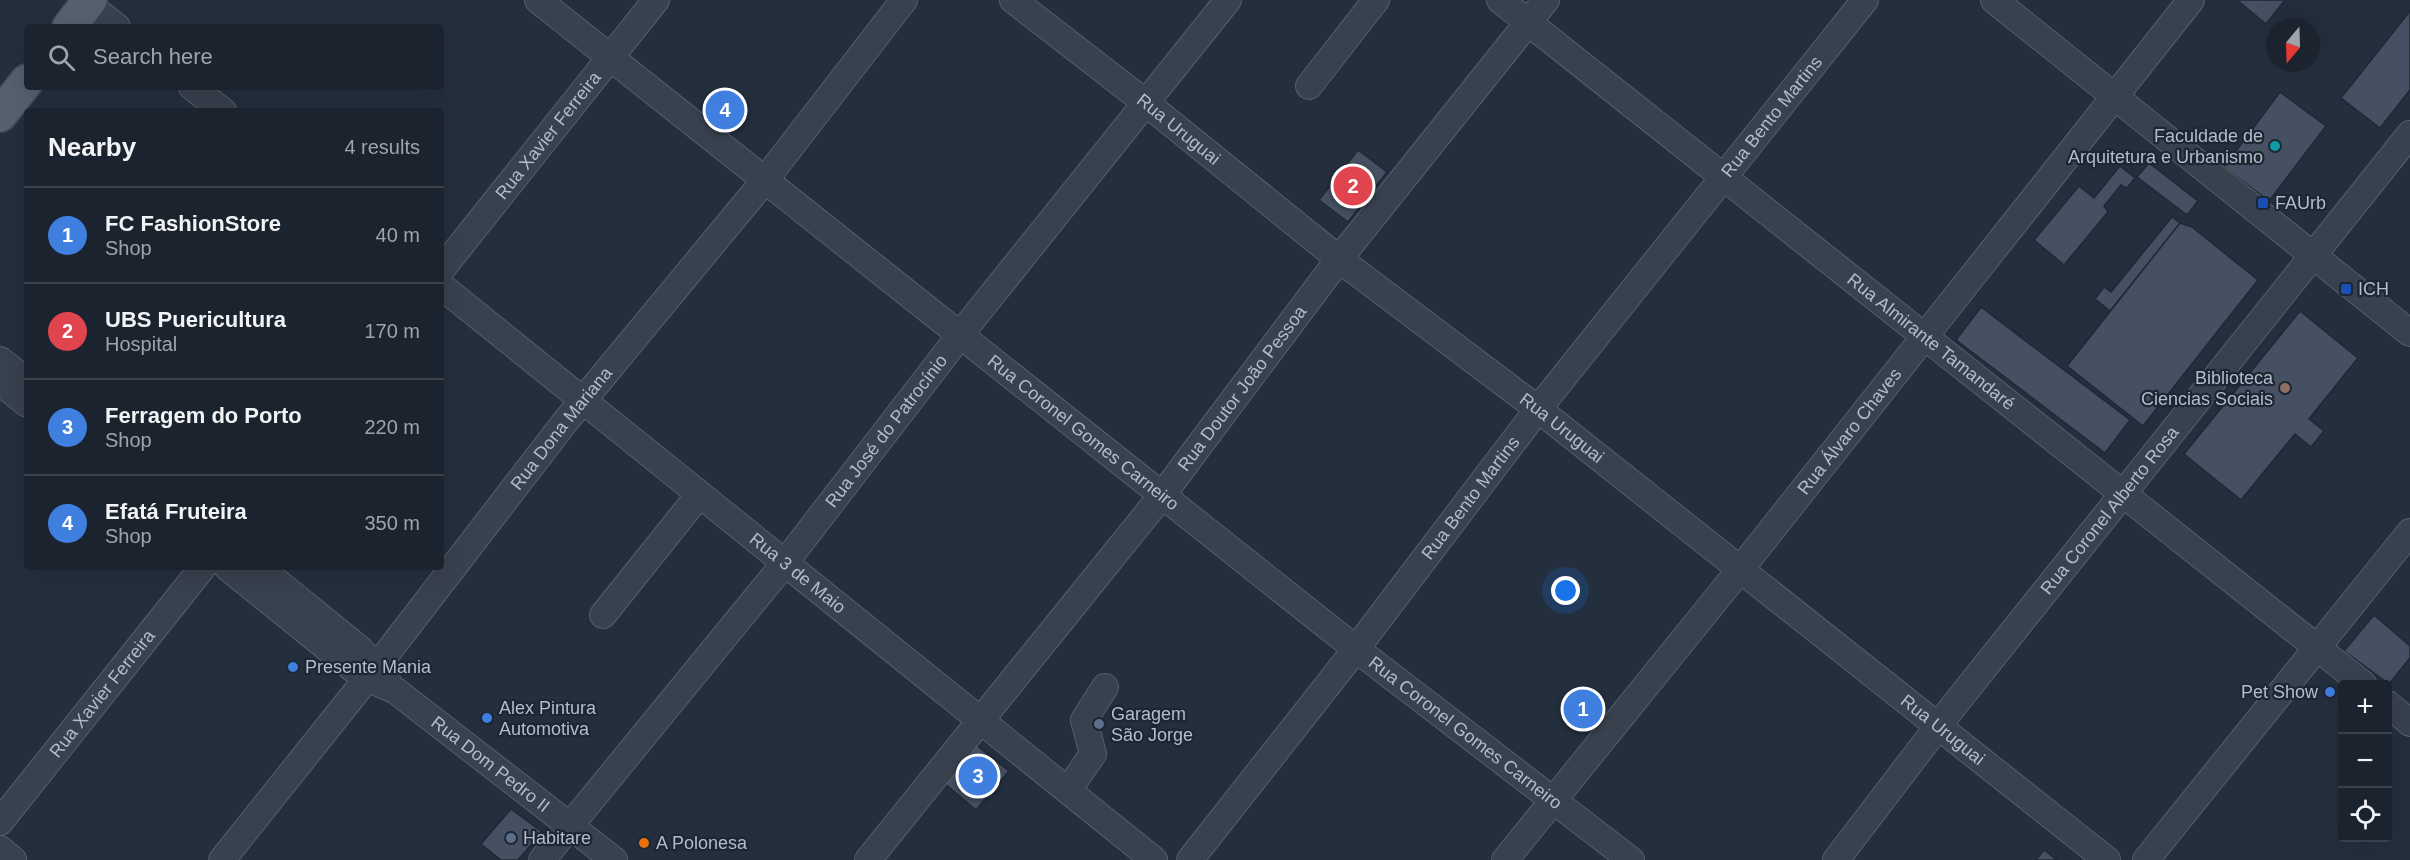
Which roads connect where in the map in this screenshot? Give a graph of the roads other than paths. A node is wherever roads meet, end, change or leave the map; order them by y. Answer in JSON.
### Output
{"nodes":[{"id":1,"x":538,"y":0,"type":"edge"},
{"id":2,"x":656,"y":0,"type":"edge"},
{"id":3,"x":904,"y":0,"type":"edge"},
{"id":4,"x":1013,"y":0,"type":"edge"},
{"id":5,"x":1228,"y":0,"type":"edge"},
{"id":6,"x":1376,"y":0,"type":"edge"},
{"id":7,"x":1500,"y":0,"type":"edge"},
{"id":8,"x":1546,"y":0,"type":"edge"},
{"id":9,"x":1865,"y":0,"type":"edge"},
{"id":10,"x":1994,"y":0,"type":"edge"},
{"id":11,"x":2191,"y":0,"type":"edge"},
{"id":12,"x":82,"y":8,"type":"edge"},
{"id":13,"x":1529,"y":22,"type":"junction"},
{"id":14,"x":111,"y":24,"type":"edge"},
{"id":15,"x":610,"y":58,"type":"junction"},
{"id":16,"x":24,"y":85,"type":"edge"},
{"id":17,"x":1309,"y":86,"type":"dead end"},
{"id":18,"x":196,"y":90,"type":"edge"},
{"id":19,"x":2114,"y":96,"type":"junction"},
{"id":20,"x":1146,"y":103,"type":"junction"},
{"id":21,"x":218,"y":108,"type":"edge"},
{"id":22,"x":0,"y":115,"type":"edge"},
{"id":23,"x":2410,"y":134,"type":"edge"},
{"id":24,"x":1723,"y":177,"type":"junction"},
{"id":25,"x":765,"y":180,"type":"junction"},
{"id":26,"x":2315,"y":255,"type":"junction"},
{"id":27,"x":1339,"y":259,"type":"junction"},
{"id":28,"x":444,"y":266,"type":"edge"},
{"id":29,"x":444,"y":288,"type":"edge"},
{"id":30,"x":2410,"y":333,"type":"edge"},
{"id":31,"x":960,"y":335,"type":"junction"},
{"id":32,"x":1924,"y":335,"type":"junction"},
{"id":33,"x":0,"y":360,"type":"edge"},
{"id":34,"x":24,"y":379,"type":"edge"},
{"id":35,"x":0,"y":382,"type":"edge"},
{"id":36,"x":582,"y":401,"type":"junction"},
{"id":37,"x":24,"y":402,"type":"edge"},
{"id":38,"x":1538,"y":409,"type":"junction"},
{"id":39,"x":2124,"y":493,"type":"junction"},
{"id":40,"x":1163,"y":494,"type":"junction"},
{"id":41,"x":699,"y":495,"type":"junction"},
{"id":42,"x":2410,"y":532,"type":"edge"},
{"id":43,"x":784,"y":564,"type":"junction"},
{"id":44,"x":201,"y":570,"type":"edge"},
{"id":45,"x":230,"y":570,"type":"edge"},
{"id":46,"x":263,"y":570,"type":"edge"},
{"id":47,"x":1739,"y":571,"type":"junction"},
{"id":48,"x":603,"y":615,"type":"dead end"},
{"id":49,"x":2319,"y":648,"type":"junction"},
{"id":50,"x":1356,"y":649,"type":"junction"},
{"id":51,"x":372,"y":672,"type":"junction"},
{"id":52,"x":2358,"y":680,"type":"edge"},
{"id":53,"x":1104,"y":687,"type":"dead end"},
{"id":54,"x":2392,"y":708,"type":"edge"},
{"id":55,"x":980,"y":718,"type":"junction"},
{"id":56,"x":2410,"y":723,"type":"edge"},
{"id":57,"x":1937,"y":726,"type":"junction"},
{"id":58,"x":1068,"y":790,"type":"junction"},
{"id":59,"x":1553,"y":799,"type":"junction"},
{"id":60,"x":0,"y":822,"type":"edge"},
{"id":61,"x":569,"y":825,"type":"junction"},
{"id":62,"x":0,"y":849,"type":"edge"},
{"id":63,"x":13,"y":860,"type":"edge"},
{"id":64,"x":222,"y":860,"type":"edge"},
{"id":65,"x":542,"y":860,"type":"edge"},
{"id":66,"x":614,"y":860,"type":"edge"},
{"id":67,"x":868,"y":860,"type":"edge"},
{"id":68,"x":1154,"y":860,"type":"edge"},
{"id":69,"x":1190,"y":860,"type":"edge"},
{"id":70,"x":1505,"y":860,"type":"edge"},
{"id":71,"x":1631,"y":860,"type":"edge"},
{"id":72,"x":1836,"y":860,"type":"edge"},
{"id":73,"x":2107,"y":860,"type":"edge"},
{"id":74,"x":2146,"y":860,"type":"edge"}],
"edges":[{"from":1,"to":15,"type":"street","name":"Rua Coronel Gomes Carneiro"},
{"from":2,"to":15,"type":"street","name":"Rua Xavier Ferreira"},
{"from":3,"to":25,"type":"street","name":"Rua Dona Mariana"},
{"from":4,"to":20,"type":"street","name":"Rua Uruguai"},
{"from":5,"to":20,"type":"street","name":"Rua José do Patrocínio"},
{"from":6,"to":17,"type":"street"},
{"from":7,"to":13,"type":"street","name":"Rua Almirante Tamandaré"},
{"from":8,"to":13,"type":"street","name":"Rua Doutor João Pessoa"},
{"from":9,"to":24,"type":"street","name":"Rua Bento Martins"},
{"from":10,"to":19,"type":"street"},
{"from":11,"to":19,"type":"street","name":"Rua Álvaro Chaves"},
{"from":12,"to":14,"type":"street"},
{"from":13,"to":24,"type":"street","name":"Rua Almirante Tamandaré"},
{"from":13,"to":27,"type":"street","name":"Rua Doutor João Pessoa"},
{"from":15,"to":25,"type":"street","name":"Rua Coronel Gomes Carneiro"},
{"from":15,"to":28,"type":"street","name":"Rua Xavier Ferreira"},
{"from":16,"to":22,"type":"main road"},
{"from":18,"to":21,"type":"street"},
{"from":19,"to":26,"type":"street"},
{"from":19,"to":32,"type":"street","name":"Rua Álvaro Chaves"},
{"from":20,"to":27,"type":"street","name":"Rua Uruguai"},
{"from":20,"to":31,"type":"street","name":"Rua José do Patrocínio"},
{"from":23,"to":26,"type":"street","name":"Rua Coronel Alberto Rosa"},
{"from":24,"to":32,"type":"street","name":"Rua Almirante Tamandaré"},
{"from":24,"to":38,"type":"street","name":"Rua Bento Martins"},
{"from":25,"to":31,"type":"street","name":"Rua Coronel Gomes Carneiro"},
{"from":25,"to":36,"type":"street","name":"Rua Dona Mariana"},
{"from":26,"to":30,"type":"street"},
{"from":26,"to":39,"type":"street","name":"Rua Coronel Alberto Rosa"},
{"from":27,"to":38,"type":"street","name":"Rua Uruguai"},
{"from":27,"to":40,"type":"street","name":"Rua Doutor João Pessoa"},
{"from":29,"to":36,"type":"street","name":"Rua 3 de Maio"},
{"from":31,"to":40,"type":"street","name":"Rua Coronel Gomes Carneiro"},
{"from":31,"to":43,"type":"street","name":"Rua José do Patrocínio"},
{"from":32,"to":39,"type":"street","name":"Rua Almirante Tamandaré"},
{"from":32,"to":47,"type":"street","name":"Rua Álvaro Chaves"},
{"from":33,"to":34,"type":"street"},
{"from":35,"to":37,"type":"street"},
{"from":36,"to":41,"type":"street","name":"Rua 3 de Maio"},
{"from":36,"to":51,"type":"street","name":"Rua Dona Mariana"},
{"from":38,"to":47,"type":"street","name":"Rua Uruguai"},
{"from":38,"to":50,"type":"street","name":"Rua Bento Martins"},
{"from":39,"to":49,"type":"street","name":"Rua Almirante Tamandaré"},
{"from":39,"to":57,"type":"street","name":"Rua Coronel Alberto Rosa"},
{"from":40,"to":50,"type":"street","name":"Rua Coronel Gomes Carneiro"},
{"from":40,"to":55,"type":"street","name":"Rua Doutor João Pessoa"},
{"from":41,"to":43,"type":"street","name":"Rua 3 de Maio"},
{"from":41,"to":48,"type":"street"},
{"from":42,"to":49,"type":"street"},
{"from":43,"to":55,"type":"street","name":"Rua 3 de Maio"},
{"from":43,"to":61,"type":"street","name":"Rua José do Patrocínio"},
{"from":44,"to":60,"type":"street","name":"Rua Xavier Ferreira"},
{"from":45,"to":51,"type":"street","name":"Rua Dom Pedro II"},
{"from":46,"to":51,"type":"street","name":"Rua Dom Pedro II"},
{"from":47,"to":57,"type":"street","name":"Rua Uruguai"},
{"from":47,"to":59,"type":"street","name":"Rua Álvaro Chaves"},
{"from":49,"to":52,"type":"street","name":"Rua Almirante Tamandaré"},
{"from":49,"to":74,"type":"street"},
{"from":50,"to":59,"type":"street","name":"Rua Coronel Gomes Carneiro"},
{"from":50,"to":69,"type":"street","name":"Rua Bento Martins"},
{"from":51,"to":61,"type":"street","name":"Rua Dom Pedro II"},
{"from":51,"to":64,"type":"street","name":"Rua Dona Mariana"},
{"from":53,"to":58,"type":"street"},
{"from":54,"to":56,"type":"street"},
{"from":55,"to":58,"type":"street","name":"Rua 3 de Maio"},
{"from":55,"to":67,"type":"street","name":"Rua Doutor João Pessoa"},
{"from":57,"to":72,"type":"street","name":"Rua Coronel Alberto Rosa"},
{"from":57,"to":73,"type":"street","name":"Rua Uruguai"},
{"from":58,"to":68,"type":"street","name":"Rua 3 de Maio"},
{"from":59,"to":70,"type":"street","name":"Rua Álvaro Chaves"},
{"from":59,"to":71,"type":"street","name":"Rua Coronel Gomes Carneiro"},
{"from":61,"to":65,"type":"street","name":"Rua José do Patrocínio"},
{"from":61,"to":66,"type":"street","name":"Rua Dom Pedro II"},
{"from":62,"to":63,"type":"street"}]}
